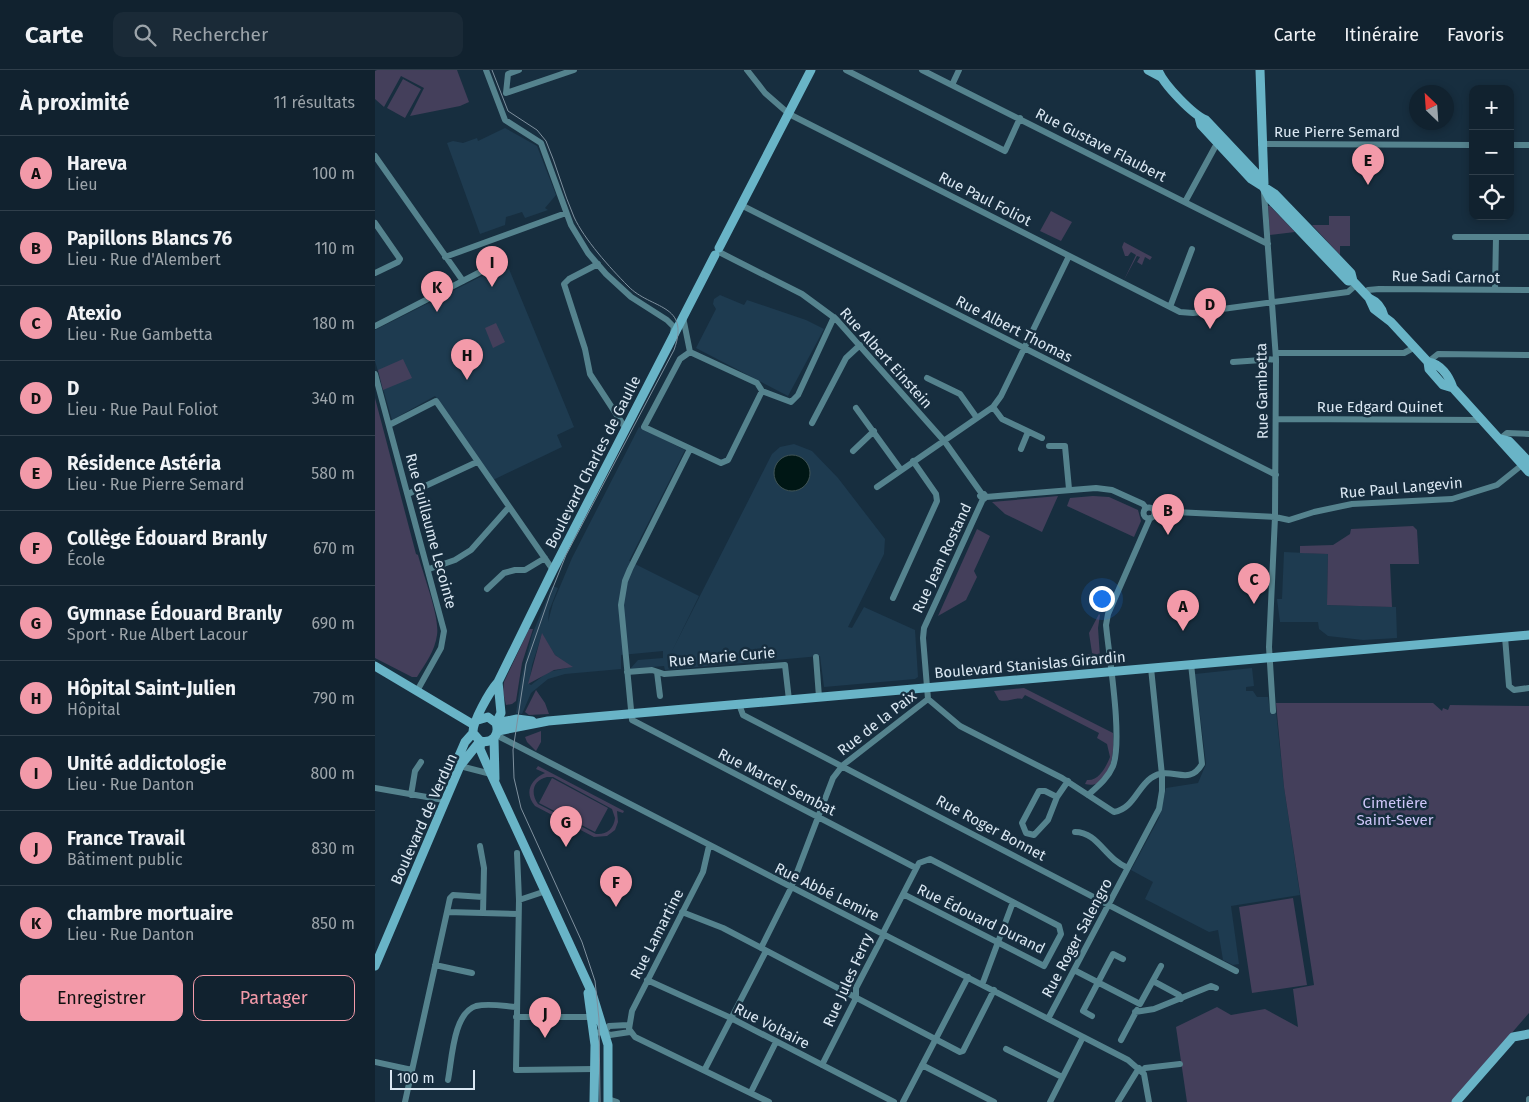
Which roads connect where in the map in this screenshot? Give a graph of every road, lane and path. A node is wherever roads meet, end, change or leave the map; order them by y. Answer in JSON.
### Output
{"nodes":[{"id":1,"x":486,"y":70,"type":"edge"},
{"id":2,"x":519,"y":70,"type":"edge"},
{"id":3,"x":574,"y":70,"type":"edge"},
{"id":4,"x":811,"y":70,"type":"edge"},
{"id":5,"x":846,"y":70,"type":"edge"},
{"id":6,"x":922,"y":70,"type":"edge"},
{"id":7,"x":959,"y":70,"type":"edge"},
{"id":8,"x":1148,"y":70,"type":"edge"},
{"id":9,"x":1260,"y":70,"type":"edge"},
{"id":10,"x":749,"y":71,"type":"edge"},
{"id":11,"x":1159,"y":74,"type":"edge"},
{"id":12,"x":952,"y":85,"type":"junction"},
{"id":13,"x":789,"y":114,"type":"junction"},
{"id":14,"x":1199,"y":117,"type":"junction"},
{"id":15,"x":1020,"y":118,"type":"junction"},
{"id":16,"x":1219,"y":144,"type":"junction"},
{"id":17,"x":1261,"y":144,"type":"junction"},
{"id":18,"x":1469,"y":144,"type":"edge"},
{"id":19,"x":1514,"y":145,"type":"edge"},
{"id":20,"x":1529,"y":145,"type":"edge"},
{"id":21,"x":375,"y":156,"type":"edge"},
{"id":22,"x":1264,"y":187,"type":"junction"},
{"id":23,"x":1185,"y":202,"type":"junction"},
{"id":24,"x":741,"y":205,"type":"junction"},
{"id":25,"x":566,"y":213,"type":"junction"},
{"id":26,"x":375,"y":223,"type":"edge"},
{"id":27,"x":1455,"y":237,"type":"dead end"},
{"id":28,"x":1496,"y":237,"type":"junction"},
{"id":29,"x":1529,"y":238,"type":"edge"},
{"id":30,"x":1268,"y":244,"type":"junction"},
{"id":31,"x":1192,"y":249,"type":"dead end"},
{"id":32,"x":718,"y":252,"type":"junction"},
{"id":33,"x":1069,"y":256,"type":"junction"},
{"id":34,"x":445,"y":257,"type":"junction"},
{"id":35,"x":597,"y":264,"type":"junction"},
{"id":36,"x":488,"y":268,"type":"dead end"},
{"id":37,"x":375,"y":273,"type":"edge"},
{"id":38,"x":463,"y":281,"type":"junction"},
{"id":39,"x":1355,"y":283,"type":"junction"},
{"id":40,"x":1495,"y":290,"type":"junction"},
{"id":41,"x":1529,"y":290,"type":"edge"},
{"id":42,"x":1366,"y":296,"type":"junction"},
{"id":43,"x":1272,"y":303,"type":"junction"},
{"id":44,"x":1170,"y":307,"type":"junction"},
{"id":45,"x":683,"y":317,"type":"junction"},
{"id":46,"x":834,"y":317,"type":"junction"},
{"id":47,"x":375,"y":326,"type":"edge"},
{"id":48,"x":673,"y":338,"type":"junction"},
{"id":49,"x":860,"y":345,"type":"junction"},
{"id":50,"x":1415,"y":347,"type":"junction"},
{"id":51,"x":1024,"y":348,"type":"junction"},
{"id":52,"x":690,"y":352,"type":"junction"},
{"id":53,"x":1276,"y":356,"type":"junction"},
{"id":54,"x":1529,"y":356,"type":"edge"},
{"id":55,"x":1233,"y":362,"type":"dead end"},
{"id":56,"x":1428,"y":362,"type":"junction"},
{"id":57,"x":375,"y":374,"type":"edge"},
{"id":58,"x":927,"y":378,"type":"dead end"},
{"id":59,"x":762,"y":391,"type":"junction"},
{"id":60,"x":993,"y":407,"type":"junction"},
{"id":61,"x":856,"y":408,"type":"dead end"},
{"id":62,"x":977,"y":418,"type":"junction"},
{"id":63,"x":1277,"y":419,"type":"junction"},
{"id":64,"x":1483,"y":420,"type":"junction"},
{"id":65,"x":812,"y":423,"type":"dead end"},
{"id":66,"x":389,"y":424,"type":"junction"},
{"id":67,"x":626,"y":429,"type":"junction"},
{"id":68,"x":874,"y":432,"type":"junction"},
{"id":69,"x":1028,"y":432,"type":"junction"},
{"id":70,"x":1529,"y":434,"type":"edge"},
{"id":71,"x":1042,"y":438,"type":"dead end"},
{"id":72,"x":1501,"y":439,"type":"junction"},
{"id":73,"x":943,"y":440,"type":"junction"},
{"id":74,"x":1049,"y":446,"type":"dead end"},
{"id":75,"x":1021,"y":449,"type":"dead end"},
{"id":76,"x":690,"y":450,"type":"junction"},
{"id":77,"x":853,"y":450,"type":"dead end"},
{"id":78,"x":477,"y":462,"type":"junction"},
{"id":79,"x":913,"y":462,"type":"junction"},
{"id":80,"x":1527,"y":466,"type":"edge"},
{"id":81,"x":901,"y":470,"type":"junction"},
{"id":82,"x":1276,"y":475,"type":"junction"},
{"id":83,"x":877,"y":487,"type":"dead end"},
{"id":84,"x":1069,"y":489,"type":"junction"},
{"id":85,"x":408,"y":494,"type":"junction"},
{"id":86,"x":984,"y":497,"type":"junction"},
{"id":87,"x":509,"y":507,"type":"junction"},
{"id":88,"x":1146,"y":508,"type":"junction"},
{"id":89,"x":1155,"y":511,"type":"junction"},
{"id":90,"x":1275,"y":517,"type":"junction"},
{"id":91,"x":1150,"y":518,"type":"junction"},
{"id":92,"x":545,"y":558,"type":"junction"},
{"id":93,"x":429,"y":569,"type":"junction"},
{"id":94,"x":553,"y":570,"type":"junction"},
{"id":95,"x":487,"y":589,"type":"dead end"},
{"id":96,"x":893,"y":598,"type":"dead end"},
{"id":97,"x":1529,"y":635,"type":"edge"},
{"id":98,"x":1505,"y":637,"type":"junction"},
{"id":99,"x":816,"y":657,"type":"dead end"},
{"id":100,"x":1269,"y":657,"type":"junction"},
{"id":101,"x":1191,"y":664,"type":"junction"},
{"id":102,"x":375,"y":666,"type":"edge"},
{"id":103,"x":1151,"y":668,"type":"junction"},
{"id":104,"x":626,"y":670,"type":"junction"},
{"id":105,"x":657,"y":672,"type":"junction"},
{"id":106,"x":1110,"y":672,"type":"junction"},
{"id":107,"x":498,"y":682,"type":"junction"},
{"id":108,"x":927,"y":688,"type":"junction"},
{"id":109,"x":1529,"y":688,"type":"edge"},
{"id":110,"x":417,"y":691,"type":"junction"},
{"id":111,"x":660,"y":696,"type":"dead end"},
{"id":112,"x":819,"y":697,"type":"junction"},
{"id":113,"x":928,"y":699,"type":"junction"},
{"id":114,"x":789,"y":700,"type":"junction"},
{"id":115,"x":739,"y":704,"type":"junction"},
{"id":116,"x":1273,"y":711,"type":"dead end"},
{"id":117,"x":631,"y":714,"type":"junction"},
{"id":118,"x":475,"y":726,"type":"junction"},
{"id":119,"x":496,"y":732,"type":"junction"},
{"id":120,"x":480,"y":741,"type":"junction"},
{"id":121,"x":421,"y":762,"type":"dead end"},
{"id":122,"x":460,"y":766,"type":"junction"},
{"id":123,"x":843,"y":766,"type":"junction"},
{"id":124,"x":1162,"y":775,"type":"junction"},
{"id":125,"x":493,"y":776,"type":"junction"},
{"id":126,"x":1068,"y":781,"type":"junction"},
{"id":127,"x":375,"y":788,"type":"edge"},
{"id":128,"x":411,"y":795,"type":"junction"},
{"id":129,"x":1088,"y":795,"type":"junction"},
{"id":130,"x":1057,"y":797,"type":"junction"},
{"id":131,"x":442,"y":800,"type":"junction"},
{"id":132,"x":818,"y":818,"type":"junction"},
{"id":133,"x":1075,"y":832,"type":"dead end"},
{"id":134,"x":480,"y":846,"type":"dead end"},
{"id":135,"x":709,"y":846,"type":"junction"},
{"id":136,"x":517,"y":853,"type":"dead end"},
{"id":137,"x":917,"y":868,"type":"junction"},
{"id":138,"x":1128,"y":868,"type":"junction"},
{"id":139,"x":791,"y":888,"type":"junction"},
{"id":140,"x":546,"y":891,"type":"junction"},
{"id":141,"x":903,"y":894,"type":"junction"},
{"id":142,"x":483,"y":897,"type":"junction"},
{"id":143,"x":519,"y":900,"type":"junction"},
{"id":144,"x":1013,"y":902,"type":"junction"},
{"id":145,"x":1109,"y":904,"type":"junction"},
{"id":146,"x":447,"y":912,"type":"junction"},
{"id":147,"x":483,"y":912,"type":"junction"},
{"id":148,"x":682,"y":912,"type":"junction"},
{"id":149,"x":517,"y":914,"type":"junction"},
{"id":150,"x":883,"y":933,"type":"junction"},
{"id":151,"x":997,"y":942,"type":"junction"},
{"id":152,"x":764,"y":949,"type":"junction"},
{"id":153,"x":375,"y":954,"type":"edge"},
{"id":154,"x":1123,"y":959,"type":"dead end"},
{"id":155,"x":435,"y":965,"type":"junction"},
{"id":156,"x":375,"y":966,"type":"edge"},
{"id":157,"x":1161,"y":966,"type":"dead end"},
{"id":158,"x":1074,"y":970,"type":"junction"},
{"id":159,"x":1236,"y":971,"type":"dead end"},
{"id":160,"x":472,"y":973,"type":"dead end"},
{"id":161,"x":968,"y":978,"type":"junction"},
{"id":162,"x":647,"y":980,"type":"junction"},
{"id":163,"x":1153,"y":981,"type":"junction"},
{"id":164,"x":1098,"y":982,"type":"junction"},
{"id":165,"x":982,"y":985,"type":"junction"},
{"id":166,"x":587,"y":986,"type":"junction"},
{"id":167,"x":1216,"y":988,"type":"dead end"},
{"id":168,"x":994,"y":990,"type":"junction"},
{"id":169,"x":856,"y":998,"type":"junction"},
{"id":170,"x":1181,"y":999,"type":"junction"},
{"id":171,"x":1140,"y":1004,"type":"junction"},
{"id":172,"x":516,"y":1007,"type":"junction"},
{"id":173,"x":1135,"y":1012,"type":"junction"},
{"id":174,"x":1092,"y":1016,"type":"dead end"},
{"id":175,"x":516,"y":1017,"type":"junction"},
{"id":176,"x":591,"y":1017,"type":"junction"},
{"id":177,"x":731,"y":1018,"type":"junction"},
{"id":178,"x":1048,"y":1019,"type":"junction"},
{"id":179,"x":629,"y":1028,"type":"junction"},
{"id":180,"x":604,"y":1032,"type":"junction"},
{"id":181,"x":594,"y":1033,"type":"junction"},
{"id":182,"x":1529,"y":1034,"type":"edge"},
{"id":183,"x":1083,"y":1037,"type":"junction"},
{"id":184,"x":936,"y":1038,"type":"junction"},
{"id":185,"x":1121,"y":1040,"type":"dead end"},
{"id":186,"x":776,"y":1042,"type":"junction"},
{"id":187,"x":1006,"y":1049,"type":"dead end"},
{"id":188,"x":375,"y":1062,"type":"edge"},
{"id":189,"x":1180,"y":1064,"type":"dead end"},
{"id":190,"x":822,"y":1065,"type":"junction"},
{"id":191,"x":922,"y":1065,"type":"junction"},
{"id":192,"x":595,"y":1069,"type":"junction"},
{"id":193,"x":705,"y":1069,"type":"junction"},
{"id":194,"x":412,"y":1070,"type":"junction"},
{"id":195,"x":1142,"y":1071,"type":"junction"},
{"id":196,"x":1062,"y":1076,"type":"junction"},
{"id":197,"x":448,"y":1080,"type":"dead end"},
{"id":198,"x":751,"y":1092,"type":"junction"},
{"id":199,"x":884,"y":1100,"type":"edge"},
{"id":200,"x":611,"y":1101,"type":"edge"},
{"id":201,"x":405,"y":1102,"type":"edge"},
{"id":202,"x":594,"y":1102,"type":"edge"},
{"id":203,"x":769,"y":1102,"type":"edge"},
{"id":204,"x":894,"y":1102,"type":"edge"},
{"id":205,"x":903,"y":1102,"type":"edge"},
{"id":206,"x":994,"y":1102,"type":"edge"},
{"id":207,"x":1050,"y":1102,"type":"edge"},
{"id":208,"x":1119,"y":1102,"type":"edge"},
{"id":209,"x":1149,"y":1102,"type":"edge"},
{"id":210,"x":1456,"y":1102,"type":"edge"}],
"edges":[{"from":1,"to":25,"type":"street"},
{"from":2,"to":3,"type":"street"},
{"from":4,"to":13,"type":"main road","name":"Boulevard Charles de Gaulle"},
{"from":5,"to":15,"type":"street"},
{"from":6,"to":12,"type":"street","name":"Rue Gustave Flaubert"},
{"from":7,"to":12,"type":"street"},
{"from":8,"to":11,"type":"main road"},
{"from":9,"to":17,"type":"main road","name":"Rue Gambetta"},
{"from":10,"to":13,"type":"street","name":"Rue Paul Foliot"},
{"from":11,"to":14,"type":"main road"},
{"from":12,"to":15,"type":"street","name":"Rue Gustave Flaubert"},
{"from":13,"to":24,"type":"main road","name":"Boulevard Charles de Gaulle"},
{"from":13,"to":33,"type":"street","name":"Rue Paul Foliot"},
{"from":14,"to":16,"type":"main road"},
{"from":14,"to":22,"type":"main road"},
{"from":15,"to":23,"type":"street","name":"Rue Gustave Flaubert"},
{"from":16,"to":22,"type":"main road"},
{"from":16,"to":23,"type":"street"},
{"from":17,"to":18,"type":"street","name":"Rue Pierre Semard"},
{"from":17,"to":22,"type":"main road","name":"Rue Gambetta"},
{"from":19,"to":20,"type":"street"},
{"from":21,"to":34,"type":"street"},
{"from":22,"to":30,"type":"street","name":"Rue Gambetta"},
{"from":22,"to":39,"type":"main road"},
{"from":22,"to":39,"type":"main road"},
{"from":23,"to":30,"type":"street","name":"Rue Gustave Flaubert"},
{"from":24,"to":32,"type":"main road","name":"Boulevard Charles de Gaulle"},
{"from":24,"to":51,"type":"street","name":"Rue Albert Thomas"},
{"from":25,"to":34,"type":"street"},
{"from":25,"to":35,"type":"street"},
{"from":26,"to":37,"type":"street"},
{"from":27,"to":28,"type":"street"},
{"from":28,"to":29,"type":"street"},
{"from":28,"to":40,"type":"street"},
{"from":30,"to":43,"type":"street","name":"Rue Gambetta"},
{"from":31,"to":44,"type":"street"},
{"from":32,"to":45,"type":"main road","name":"Boulevard Charles de Gaulle"},
{"from":32,"to":46,"type":"street","name":"Rue Albert Einstein"},
{"from":33,"to":44,"type":"street","name":"Rue Paul Foliot"},
{"from":33,"to":51,"type":"street"},
{"from":34,"to":38,"type":"street"},
{"from":35,"to":48,"type":"street"},
{"from":35,"to":67,"type":"street"},
{"from":36,"to":38,"type":"street"},
{"from":38,"to":47,"type":"street"},
{"from":39,"to":42,"type":"main road"},
{"from":39,"to":43,"type":"street","name":"Rue Paul Foliot"},
{"from":40,"to":41,"type":"street","name":"Rue Sadi Carnot"},
{"from":40,"to":42,"type":"street","name":"Rue Sadi Carnot"},
{"from":42,"to":50,"type":"main road"},
{"from":43,"to":44,"type":"street","name":"Rue Paul Foliot"},
{"from":43,"to":53,"type":"street","name":"Rue Gambetta"},
{"from":45,"to":48,"type":"main road","name":"Boulevard Charles de Gaulle"},
{"from":45,"to":52,"type":"street"},
{"from":46,"to":49,"type":"street","name":"Rue Albert Einstein"},
{"from":46,"to":59,"type":"street"},
{"from":48,"to":67,"type":"main road","name":"Boulevard Charles de Gaulle"},
{"from":49,"to":65,"type":"street"},
{"from":49,"to":73,"type":"street","name":"Rue Albert Einstein"},
{"from":50,"to":53,"type":"street"},
{"from":50,"to":56,"type":"main road"},
{"from":51,"to":60,"type":"street"},
{"from":51,"to":82,"type":"street","name":"Rue Albert Thomas"},
{"from":52,"to":59,"type":"street"},
{"from":52,"to":76,"type":"street"},
{"from":53,"to":55,"type":"street"},
{"from":53,"to":63,"type":"street","name":"Rue Gambetta"},
{"from":54,"to":56,"type":"street"},
{"from":56,"to":64,"type":"main road"},
{"from":57,"to":66,"type":"street","name":"Rue Guillaume Lecointe"},
{"from":58,"to":62,"type":"street"},
{"from":59,"to":76,"type":"street"},
{"from":60,"to":62,"type":"street"},
{"from":60,"to":69,"type":"street"},
{"from":61,"to":68,"type":"street"},
{"from":62,"to":73,"type":"street"},
{"from":63,"to":64,"type":"street","name":"Rue Edgard Quinet"},
{"from":63,"to":82,"type":"street","name":"Rue Gambetta"},
{"from":64,"to":72,"type":"main road"},
{"from":66,"to":78,"type":"street"},
{"from":66,"to":85,"type":"street","name":"Rue Guillaume Lecointe"},
{"from":67,"to":94,"type":"main road","name":"Boulevard Charles de Gaulle"},
{"from":68,"to":77,"type":"street"},
{"from":68,"to":81,"type":"street"},
{"from":69,"to":71,"type":"street"},
{"from":69,"to":75,"type":"street"},
{"from":70,"to":72,"type":"street"},
{"from":72,"to":80,"type":"main road"},
{"from":73,"to":79,"type":"street"},
{"from":73,"to":86,"type":"street","name":"Rue Albert Einstein"},
{"from":74,"to":84,"type":"street"},
{"from":76,"to":104,"type":"street"},
{"from":78,"to":85,"type":"street"},
{"from":78,"to":87,"type":"street"},
{"from":79,"to":81,"type":"street"},
{"from":79,"to":96,"type":"street"},
{"from":80,"to":90,"type":"street","name":"Rue Paul Langevin"},
{"from":81,"to":83,"type":"street"},
{"from":82,"to":90,"type":"street","name":"Rue Gambetta"},
{"from":84,"to":86,"type":"street"},
{"from":84,"to":88,"type":"street"},
{"from":85,"to":93,"type":"street","name":"Rue Guillaume Lecointe"},
{"from":86,"to":108,"type":"street","name":"Rue Jean Rostand"},
{"from":87,"to":92,"type":"street"},
{"from":87,"to":93,"type":"street"},
{"from":88,"to":89,"type":"street"},
{"from":88,"to":91,"type":"street"},
{"from":89,"to":90,"type":"street","name":"Rue Paul Langevin"},
{"from":89,"to":91,"type":"street"},
{"from":90,"to":100,"type":"street","name":"Rue Gambetta"},
{"from":91,"to":106,"type":"street"},
{"from":92,"to":94,"type":"street"},
{"from":92,"to":95,"type":"street"},
{"from":93,"to":110,"type":"street","name":"Rue Guillaume Lecointe"},
{"from":94,"to":107,"type":"main road","name":"Boulevard Charles de Gaulle"},
{"from":97,"to":98,"type":"main road","name":"Boulevard Stanislas Girardin"},
{"from":98,"to":100,"type":"main road","name":"Boulevard Stanislas Girardin"},
{"from":98,"to":109,"type":"street"},
{"from":99,"to":112,"type":"street"},
{"from":100,"to":101,"type":"main road","name":"Boulevard Stanislas Girardin"},
{"from":100,"to":116,"type":"street","name":"Rue Gambetta"},
{"from":101,"to":103,"type":"main road","name":"Boulevard Stanislas Girardin"},
{"from":101,"to":124,"type":"street"},
{"from":102,"to":110,"type":"main road"},
{"from":103,"to":106,"type":"main road","name":"Boulevard Stanislas Girardin"},
{"from":103,"to":124,"type":"street","name":"Rue Roger Salengro"},
{"from":104,"to":105,"type":"street","name":"Rue Marie Curie"},
{"from":104,"to":117,"type":"street"},
{"from":105,"to":111,"type":"street"},
{"from":105,"to":114,"type":"street","name":"Rue Marie Curie"},
{"from":106,"to":108,"type":"main road","name":"Boulevard Stanislas Girardin"},
{"from":106,"to":129,"type":"street"},
{"from":107,"to":118,"type":"main road","name":"Boulevard Charles de Gaulle"},
{"from":107,"to":119,"type":"main road"},
{"from":108,"to":112,"type":"main road","name":"Boulevard Stanislas Girardin"},
{"from":108,"to":113,"type":"street","name":"Rue de la Paix"},
{"from":110,"to":118,"type":"main road"},
{"from":112,"to":114,"type":"main road","name":"Boulevard Stanislas Girardin"},
{"from":113,"to":123,"type":"street","name":"Rue de la Paix"},
{"from":113,"to":126,"type":"street"},
{"from":114,"to":115,"type":"main road","name":"Boulevard Stanislas Girardin"},
{"from":115,"to":117,"type":"main road","name":"Boulevard Stanislas Girardin"},
{"from":115,"to":123,"type":"street","name":"Rue Roger Bonnet"},
{"from":117,"to":119,"type":"main road","name":"Boulevard Stanislas Girardin"},
{"from":117,"to":132,"type":"street","name":"Rue Marcel Sembat"},
{"from":118,"to":119,"type":"main road"},
{"from":118,"to":120,"type":"main road"},
{"from":118,"to":131,"type":"main road","name":"Boulevard de Verdun"},
{"from":119,"to":120,"type":"main road"},
{"from":119,"to":125,"type":"main road"},
{"from":119,"to":135,"type":"street","name":"Rue Abbé Lemire"},
{"from":120,"to":122,"type":"main road","name":"Boulevard de Verdun"},
{"from":120,"to":125,"type":"main road"},
{"from":121,"to":128,"type":"street"},
{"from":122,"to":125,"type":"street"},
{"from":122,"to":131,"type":"main road","name":"Boulevard de Verdun"},
{"from":123,"to":132,"type":"street","name":"Rue de la Paix"},
{"from":123,"to":145,"type":"street","name":"Rue Roger Bonnet"},
{"from":124,"to":129,"type":"street"},
{"from":124,"to":138,"type":"street","name":"Rue Roger Salengro"},
{"from":125,"to":140,"type":"main road"},
{"from":126,"to":129,"type":"street"},
{"from":126,"to":130,"type":"street"},
{"from":127,"to":128,"type":"street"},
{"from":128,"to":131,"type":"street"},
{"from":130,"to":130,"type":"street"},
{"from":131,"to":153,"type":"main road","name":"Boulevard de Verdun"},
{"from":131,"to":156,"type":"main road","name":"Boulevard de Verdun"},
{"from":132,"to":137,"type":"street","name":"Rue Marcel Sembat"},
{"from":132,"to":139,"type":"street","name":"Rue de la Paix"},
{"from":133,"to":138,"type":"street","name":"Rue Roger Salengro"},
{"from":134,"to":142,"type":"street"},
{"from":135,"to":139,"type":"street","name":"Rue Abbé Lemire"},
{"from":135,"to":148,"type":"street","name":"Rue Lamartine"},
{"from":136,"to":143,"type":"street"},
{"from":137,"to":141,"type":"street","name":"Rue Jules Ferry"},
{"from":137,"to":144,"type":"street"},
{"from":138,"to":145,"type":"street","name":"Rue Roger Salengro"},
{"from":139,"to":150,"type":"street","name":"Rue Abbé Lemire"},
{"from":139,"to":152,"type":"street","name":"Rue de la Paix"},
{"from":140,"to":143,"type":"street"},
{"from":140,"to":166,"type":"main road"},
{"from":141,"to":150,"type":"street","name":"Rue Jules Ferry"},
{"from":141,"to":151,"type":"street","name":"Rue Édouard Durand"},
{"from":142,"to":146,"type":"street"},
{"from":142,"to":147,"type":"street"},
{"from":143,"to":149,"type":"street"},
{"from":144,"to":151,"type":"street"},
{"from":144,"to":151,"type":"street","name":"Rue Édouard Durand"},
{"from":145,"to":158,"type":"street","name":"Rue Roger Salengro"},
{"from":145,"to":159,"type":"street","name":"Rue Roger Bonnet"},
{"from":146,"to":147,"type":"street"},
{"from":146,"to":155,"type":"street"},
{"from":147,"to":149,"type":"street"},
{"from":148,"to":152,"type":"street"},
{"from":148,"to":162,"type":"street","name":"Rue Lamartine"},
{"from":149,"to":172,"type":"street"},
{"from":150,"to":161,"type":"street","name":"Rue Abbé Lemire"},
{"from":150,"to":169,"type":"street","name":"Rue Jules Ferry"},
{"from":151,"to":165,"type":"street"},
{"from":152,"to":169,"type":"street"},
{"from":152,"to":177,"type":"street","name":"Rue de la Paix"},
{"from":154,"to":164,"type":"street"},
{"from":155,"to":160,"type":"street"},
{"from":155,"to":194,"type":"street"},
{"from":157,"to":163,"type":"street"},
{"from":158,"to":164,"type":"street"},
{"from":158,"to":178,"type":"street","name":"Rue Roger Salengro"},
{"from":161,"to":165,"type":"street","name":"Rue Abbé Lemire"},
{"from":161,"to":184,"type":"street"},
{"from":162,"to":177,"type":"street","name":"Rue Voltaire"},
{"from":162,"to":179,"type":"street","name":"Rue Lamartine"},
{"from":163,"to":170,"type":"street"},
{"from":163,"to":171,"type":"street"},
{"from":164,"to":171,"type":"street"},
{"from":164,"to":174,"type":"street"},
{"from":165,"to":168,"type":"street","name":"Rue Abbé Lemire"},
{"from":166,"to":176,"type":"main road"},
{"from":166,"to":180,"type":"main road"},
{"from":167,"to":170,"type":"street"},
{"from":168,"to":178,"type":"street","name":"Rue Abbé Lemire"},
{"from":168,"to":184,"type":"street"},
{"from":169,"to":184,"type":"street"},
{"from":169,"to":190,"type":"street","name":"Rue Jules Ferry"},
{"from":170,"to":173,"type":"street"},
{"from":171,"to":173,"type":"street"},
{"from":172,"to":175,"type":"street"},
{"from":172,"to":197,"type":"street"},
{"from":173,"to":185,"type":"street"},
{"from":175,"to":176,"type":"street"},
{"from":175,"to":192,"type":"street"},
{"from":176,"to":181,"type":"main road"},
{"from":177,"to":186,"type":"street","name":"Rue Voltaire"},
{"from":177,"to":193,"type":"street","name":"Rue de la Paix"},
{"from":178,"to":183,"type":"street","name":"Rue Abbé Lemire"},
{"from":179,"to":180,"type":"street"},
{"from":179,"to":193,"type":"street"},
{"from":180,"to":181,"type":"street"},
{"from":180,"to":200,"type":"main road"},
{"from":181,"to":192,"type":"main road"},
{"from":182,"to":210,"type":"main road"},
{"from":183,"to":195,"type":"street","name":"Rue Abbé Lemire"},
{"from":183,"to":196,"type":"street"},
{"from":184,"to":191,"type":"street"},
{"from":186,"to":190,"type":"street","name":"Rue Voltaire"},
{"from":186,"to":198,"type":"street"},
{"from":187,"to":196,"type":"street"},
{"from":188,"to":194,"type":"street"},
{"from":189,"to":195,"type":"street"},
{"from":190,"to":199,"type":"street","name":"Rue Voltaire"},
{"from":191,"to":205,"type":"street"},
{"from":191,"to":206,"type":"street"},
{"from":192,"to":202,"type":"main road"},
{"from":193,"to":198,"type":"street"},
{"from":194,"to":201,"type":"street"},
{"from":195,"to":208,"type":"street"},
{"from":195,"to":209,"type":"street"},
{"from":196,"to":207,"type":"street"},
{"from":198,"to":203,"type":"street"},
{"from":199,"to":204,"type":"street","name":"Rue Voltaire"}]}
